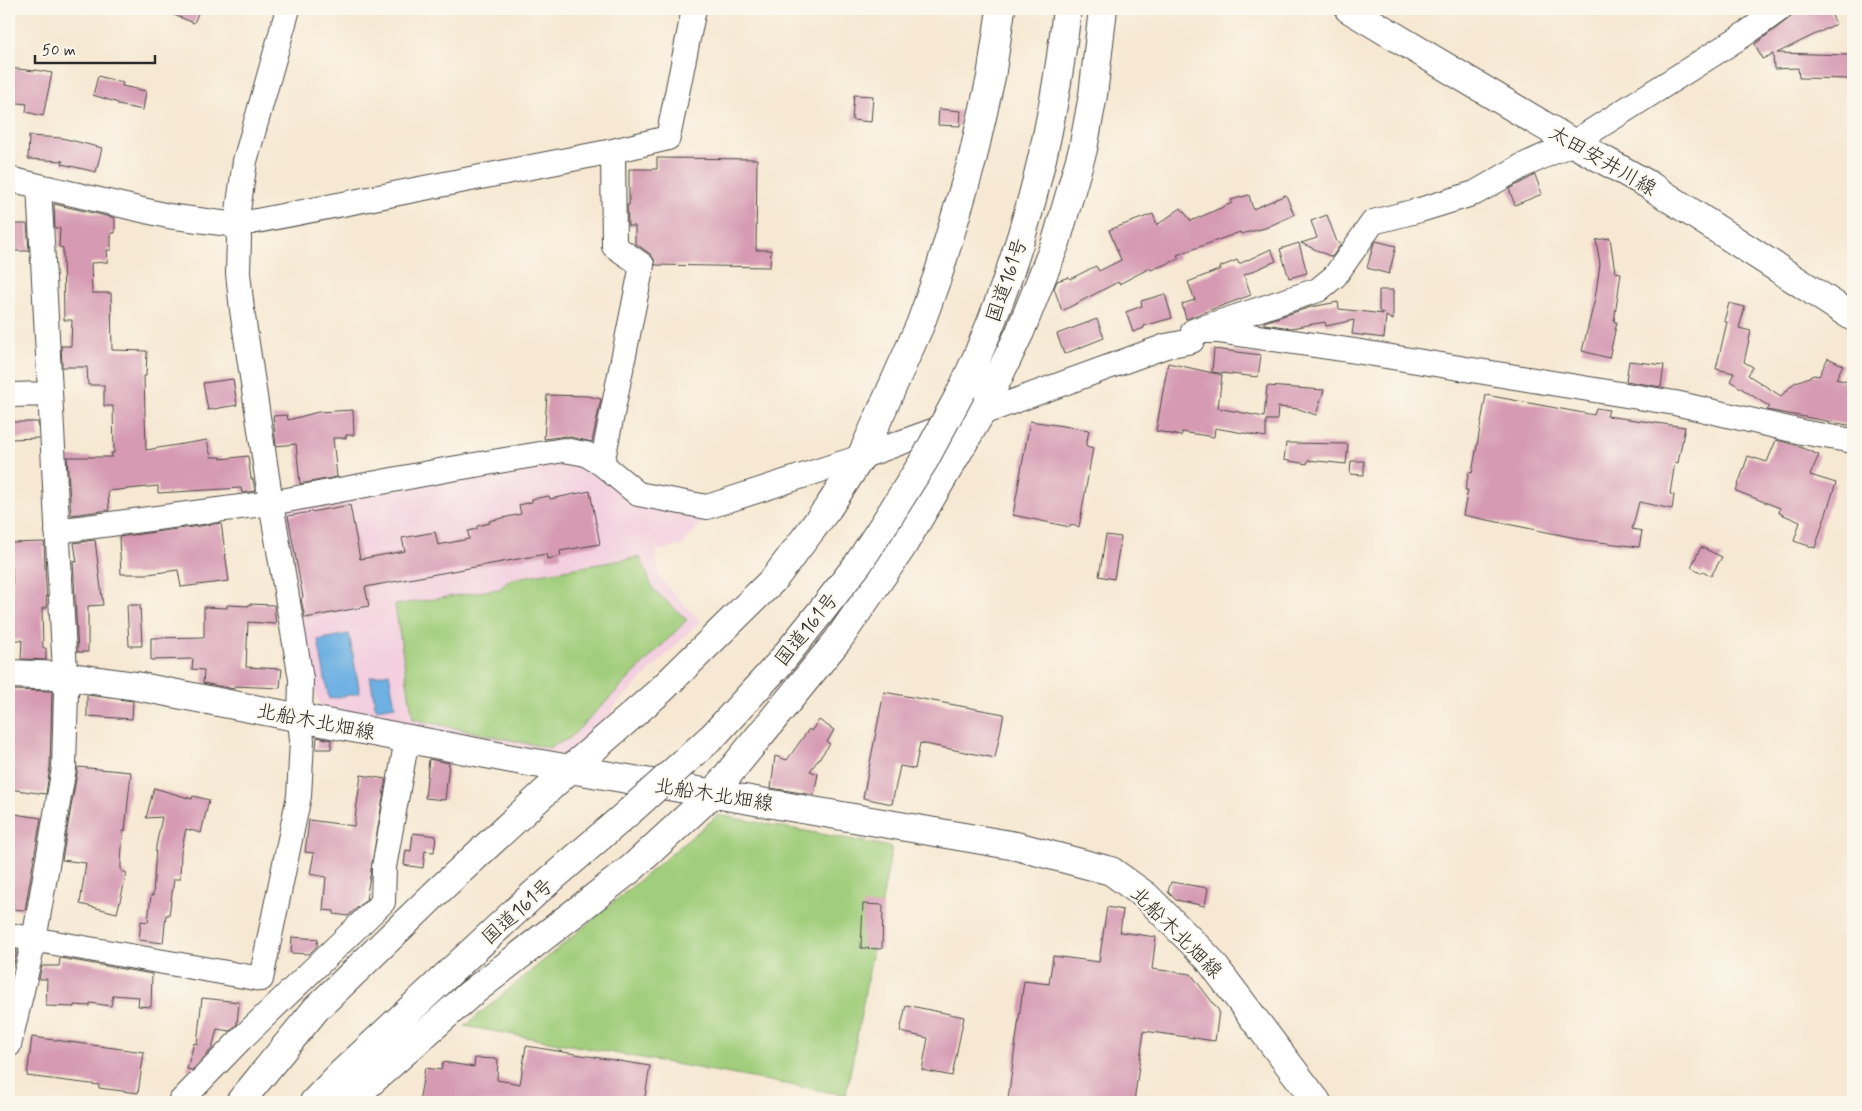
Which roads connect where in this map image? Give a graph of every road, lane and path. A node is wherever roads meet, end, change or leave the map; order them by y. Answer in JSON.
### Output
{"nodes":[{"id":1,"x":288,"y":9,"type":"edge"},
{"id":2,"x":694,"y":9,"type":"edge"},
{"id":3,"x":1001,"y":9,"type":"edge"},
{"id":4,"x":1067,"y":9,"type":"edge"},
{"id":5,"x":1103,"y":9,"type":"edge"},
{"id":6,"x":1349,"y":9,"type":"edge"},
{"id":7,"x":1780,"y":9,"type":"edge"},
{"id":8,"x":1573,"y":143,"type":"junction"},
{"id":9,"x":613,"y":151,"type":"junction"},
{"id":10,"x":9,"y":179,"type":"edge"},
{"id":11,"x":39,"y":186,"type":"junction"},
{"id":12,"x":236,"y":226,"type":"junction"},
{"id":13,"x":1853,"y":317,"type":"edge"},
{"id":14,"x":1193,"y":331,"type":"junction"},
{"id":15,"x":50,"y":394,"type":"junction"},
{"id":16,"x":9,"y":396,"type":"edge"},
{"id":17,"x":981,"y":413,"type":"junction"},
{"id":18,"x":1853,"y":441,"type":"edge"},
{"id":19,"x":861,"y":457,"type":"junction"},
{"id":20,"x":602,"y":464,"type":"junction"},
{"id":21,"x":271,"y":503,"type":"junction"},
{"id":22,"x":57,"y":531,"type":"junction"},
{"id":23,"x":9,"y":674,"type":"edge"},
{"id":24,"x":64,"y":676,"type":"junction"},
{"id":25,"x":300,"y":718,"type":"junction"},
{"id":26,"x":407,"y":739,"type":"junction"},
{"id":27,"x":569,"y":770,"type":"junction"},
{"id":28,"x":712,"y":794,"type":"junction"},
{"id":29,"x":9,"y":935,"type":"edge"},
{"id":30,"x":34,"y":940,"type":"junction"},
{"id":31,"x":9,"y":1045,"type":"edge"},
{"id":32,"x":180,"y":1102,"type":"edge"},
{"id":33,"x":240,"y":1102,"type":"edge"},
{"id":34,"x":314,"y":1102,"type":"edge"},
{"id":35,"x":348,"y":1102,"type":"edge"},
{"id":36,"x":1317,"y":1102,"type":"edge"}],
"edges":[{"from":1,"to":12,"type":"street"},
{"from":2,"to":9,"type":"street"},
{"from":3,"to":19,"type":"main road"},
{"from":4,"to":34,"type":"main road","name":"国道161号","bridge":true},
{"from":5,"to":17,"type":"main road"},
{"from":6,"to":8,"type":"main road","name":"太田安井川線"},
{"from":7,"to":8,"type":"street"},
{"from":8,"to":13,"type":"main road","name":"太田安井川線"},
{"from":8,"to":14,"type":"street"},
{"from":9,"to":12,"type":"street"},
{"from":9,"to":20,"type":"street"},
{"from":10,"to":11,"type":"street"},
{"from":11,"to":12,"type":"street"},
{"from":11,"to":15,"type":"street"},
{"from":12,"to":21,"type":"street"},
{"from":14,"to":17,"type":"street"},
{"from":14,"to":18,"type":"street"},
{"from":15,"to":16,"type":"street"},
{"from":15,"to":22,"type":"street"},
{"from":17,"to":19,"type":"street"},
{"from":17,"to":28,"type":"main road"},
{"from":19,"to":20,"type":"street"},
{"from":19,"to":27,"type":"main road"},
{"from":20,"to":21,"type":"street"},
{"from":21,"to":22,"type":"street"},
{"from":21,"to":25,"type":"street"},
{"from":22,"to":24,"type":"street"},
{"from":23,"to":24,"type":"main road","name":"北船木北畑線"},
{"from":24,"to":25,"type":"main road","name":"北船木北畑線"},
{"from":24,"to":30,"type":"street"},
{"from":25,"to":26,"type":"main road","name":"北船木北畑線"},
{"from":25,"to":30,"type":"street"},
{"from":26,"to":27,"type":"main road","name":"北船木北畑線"},
{"from":26,"to":32,"type":"street"},
{"from":27,"to":28,"type":"main road","name":"北船木北畑線"},
{"from":27,"to":33,"type":"main road"},
{"from":28,"to":35,"type":"main road"},
{"from":28,"to":36,"type":"main road","name":"北船木北畑線"},
{"from":29,"to":30,"type":"street"},
{"from":30,"to":31,"type":"street"}]}
